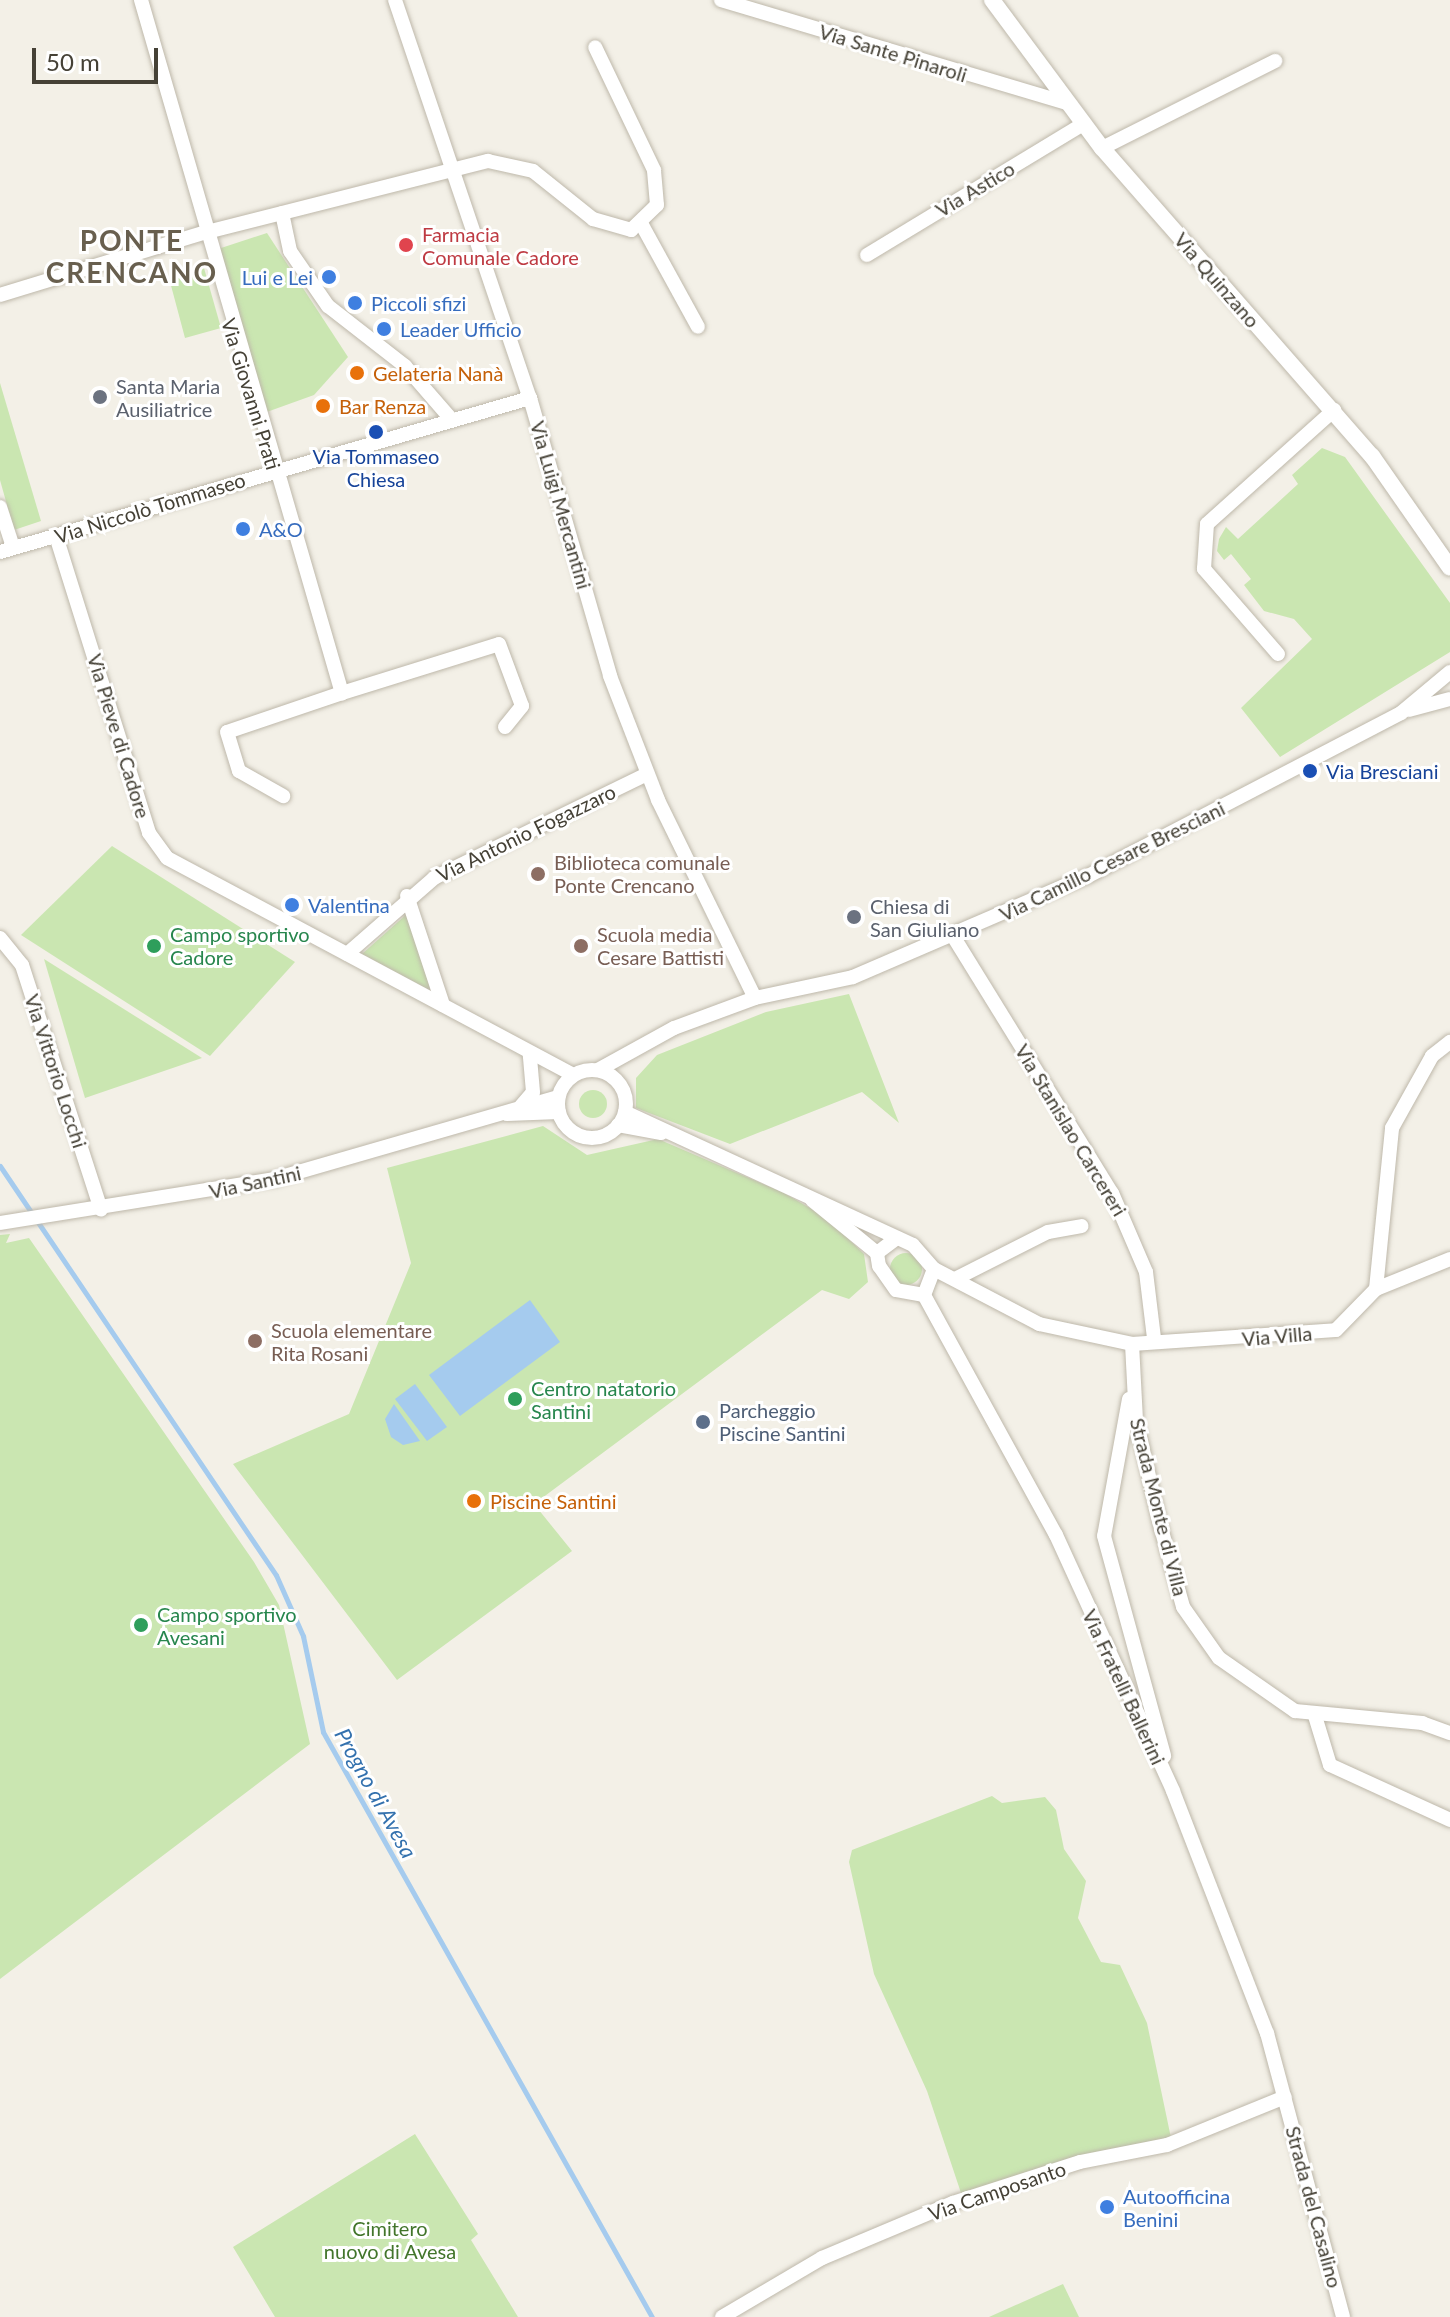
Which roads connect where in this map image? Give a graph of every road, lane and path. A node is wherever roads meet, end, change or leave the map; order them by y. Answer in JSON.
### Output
{"nodes":[{"id":1,"x":141,"y":0,"type":"edge"},
{"id":2,"x":395,"y":0,"type":"edge"},
{"id":3,"x":721,"y":0,"type":"edge"},
{"id":4,"x":992,"y":0,"type":"edge"},
{"id":5,"x":595,"y":47,"type":"dead end"},
{"id":6,"x":1275,"y":61,"type":"dead end"},
{"id":7,"x":1066,"y":103,"type":"junction"},
{"id":8,"x":1083,"y":124,"type":"junction"},
{"id":9,"x":1102,"y":148,"type":"junction"},
{"id":10,"x":451,"y":170,"type":"junction"},
{"id":11,"x":282,"y":213,"type":"junction"},
{"id":12,"x":642,"y":225,"type":"junction"},
{"id":13,"x":203,"y":233,"type":"junction"},
{"id":14,"x":867,"y":255,"type":"dead end"},
{"id":15,"x":0,"y":295,"type":"edge"},
{"id":16,"x":698,"y":327,"type":"dead end"},
{"id":17,"x":530,"y":398,"type":"junction"},
{"id":18,"x":1334,"y":410,"type":"junction"},
{"id":19,"x":452,"y":420,"type":"junction"},
{"id":20,"x":273,"y":471,"type":"junction"},
{"id":21,"x":0,"y":507,"type":"edge"},
{"id":22,"x":56,"y":536,"type":"junction"},
{"id":23,"x":6,"y":549,"type":"edge"},
{"id":24,"x":1448,"y":563,"type":"edge"},
{"id":25,"x":1278,"y":654,"type":"dead end"},
{"id":26,"x":1450,"y":672,"type":"edge"},
{"id":27,"x":342,"y":693,"type":"junction"},
{"id":28,"x":1450,"y":699,"type":"edge"},
{"id":29,"x":1401,"y":713,"type":"junction"},
{"id":30,"x":505,"y":727,"type":"dead end"},
{"id":31,"x":647,"y":774,"type":"junction"},
{"id":32,"x":283,"y":796,"type":"dead end"},
{"id":33,"x":407,"y":896,"type":"junction"},
{"id":34,"x":953,"y":936,"type":"junction"},
{"id":35,"x":0,"y":938,"type":"edge"},
{"id":36,"x":347,"y":954,"type":"junction"},
{"id":37,"x":755,"y":998,"type":"junction"},
{"id":38,"x":443,"y":1005,"type":"junction"},
{"id":39,"x":1450,"y":1042,"type":"edge"},
{"id":40,"x":634,"y":1048,"type":"junction"},
{"id":41,"x":530,"y":1055,"type":"junction"},
{"id":42,"x":550,"y":1068,"type":"junction"},
{"id":43,"x":598,"y":1070,"type":"junction"},
{"id":44,"x":573,"y":1075,"type":"junction"},
{"id":45,"x":618,"y":1083,"type":"junction"},
{"id":46,"x":560,"y":1092,"type":"junction"},
{"id":47,"x":521,"y":1106,"type":"junction"},
{"id":48,"x":559,"y":1112,"type":"junction"},
{"id":49,"x":503,"y":1114,"type":"junction"},
{"id":50,"x":621,"y":1118,"type":"junction"},
{"id":51,"x":799,"y":1190,"type":"junction"},
{"id":52,"x":101,"y":1210,"type":"junction"},
{"id":53,"x":0,"y":1223,"type":"edge"},
{"id":54,"x":1081,"y":1226,"type":"dead end"},
{"id":55,"x":897,"y":1238,"type":"junction"},
{"id":56,"x":877,"y":1253,"type":"junction"},
{"id":57,"x":1450,"y":1259,"type":"edge"},
{"id":58,"x":934,"y":1269,"type":"junction"},
{"id":59,"x":955,"y":1279,"type":"junction"},
{"id":60,"x":1376,"y":1289,"type":"junction"},
{"id":61,"x":924,"y":1295,"type":"junction"},
{"id":62,"x":1154,"y":1338,"type":"junction"},
{"id":63,"x":1132,"y":1344,"type":"junction"},
{"id":64,"x":1132,"y":1383,"type":"junction"},
{"id":65,"x":1315,"y":1716,"type":"junction"},
{"id":66,"x":1450,"y":1733,"type":"edge"},
{"id":67,"x":1173,"y":1791,"type":"junction"},
{"id":68,"x":1450,"y":1820,"type":"edge"},
{"id":69,"x":1285,"y":2097,"type":"junction"},
{"id":70,"x":722,"y":2317,"type":"edge"},
{"id":71,"x":1343,"y":2317,"type":"edge"}],
"edges":[{"from":1,"to":13,"type":"street","name":"Via Giovanni Prati"},
{"from":2,"to":10,"type":"street","name":"Via Luigi Mercantini"},
{"from":3,"to":7,"type":"street","name":"Via Sante Pinaroli"},
{"from":4,"to":7,"type":"street","name":"Via Quinzano"},
{"from":5,"to":12,"type":"street"},
{"from":6,"to":9,"type":"street"},
{"from":7,"to":8,"type":"street","name":"Via Quinzano"},
{"from":8,"to":9,"type":"street","name":"Via Quinzano"},
{"from":8,"to":14,"type":"street","name":"Via Astico"},
{"from":9,"to":18,"type":"street","name":"Via Quinzano"},
{"from":10,"to":11,"type":"street"},
{"from":10,"to":12,"type":"street"},
{"from":10,"to":17,"type":"street","name":"Via Luigi Mercantini"},
{"from":11,"to":13,"type":"street"},
{"from":11,"to":19,"type":"street"},
{"from":12,"to":16,"type":"street"},
{"from":13,"to":15,"type":"street"},
{"from":13,"to":20,"type":"street","name":"Via Giovanni Prati"},
{"from":17,"to":19,"type":"street","name":"Via Niccolò Tommaseo"},
{"from":17,"to":31,"type":"street","name":"Via Luigi Mercantini"},
{"from":18,"to":24,"type":"street","name":"Via Quinzano"},
{"from":18,"to":25,"type":"street"},
{"from":19,"to":20,"type":"street","name":"Via Niccolò Tommaseo"},
{"from":20,"to":22,"type":"street","name":"Via Niccolò Tommaseo"},
{"from":20,"to":27,"type":"street","name":"Via Giovanni Prati"},
{"from":21,"to":23,"type":"street"},
{"from":22,"to":23,"type":"street","name":"Via Niccolò Tommaseo"},
{"from":22,"to":36,"type":"street","name":"Via Pieve di Cadore"},
{"from":26,"to":29,"type":"street","name":"Via Camillo Cesare Bresciani"},
{"from":27,"to":30,"type":"street"},
{"from":27,"to":32,"type":"street"},
{"from":28,"to":29,"type":"street","name":"Via Camillo Cesare Bresciani"},
{"from":29,"to":34,"type":"street","name":"Via Camillo Cesare Bresciani"},
{"from":31,"to":33,"type":"street","name":"Via Antonio Fogazzaro"},
{"from":31,"to":37,"type":"street","name":"Via Luigi Mercantini"},
{"from":33,"to":36,"type":"street","name":"Via Antonio Fogazzaro"},
{"from":33,"to":38,"type":"street"},
{"from":34,"to":37,"type":"street","name":"Via Camillo Cesare Bresciani"},
{"from":34,"to":62,"type":"street","name":"Via Stanislao Carcereri"},
{"from":35,"to":52,"type":"street","name":"Via Vittorio Locchi"},
{"from":36,"to":38,"type":"street","name":"Via Pieve di Cadore"},
{"from":37,"to":40,"type":"street","name":"Via Camillo Cesare Bresciani"},
{"from":38,"to":41,"type":"street","name":"Via Pieve di Cadore"},
{"from":39,"to":60,"type":"street"},
{"from":40,"to":43,"type":"street","name":"Via Camillo Cesare Bresciani"},
{"from":40,"to":45,"type":"street"},
{"from":41,"to":42,"type":"street","name":"Via Pieve di Cadore"},
{"from":41,"to":47,"type":"street"},
{"from":42,"to":44,"type":"street","name":"Via Pieve di Cadore"},
{"from":42,"to":46,"type":"street","name":"Via Pieve di Cadore"},
{"from":43,"to":44,"type":"street"},
{"from":43,"to":45,"type":"street"},
{"from":44,"to":46,"type":"street"},
{"from":45,"to":50,"type":"street"},
{"from":46,"to":47,"type":"street","name":"Via Santini"},
{"from":46,"to":48,"type":"street"},
{"from":47,"to":49,"type":"street","name":"Via Santini"},
{"from":48,"to":49,"type":"street","name":"Via Santini"},
{"from":48,"to":50,"type":"street"},
{"from":49,"to":52,"type":"street","name":"Via Santini"},
{"from":50,"to":51,"type":"street","name":"Via Villa"},
{"from":51,"to":55,"type":"street","name":"Via Villa"},
{"from":51,"to":56,"type":"street","name":"Via Villa"},
{"from":52,"to":53,"type":"street","name":"Via Santini"},
{"from":54,"to":59,"type":"street"},
{"from":55,"to":56,"type":"street"},
{"from":55,"to":58,"type":"street","name":"Via Villa"},
{"from":56,"to":61,"type":"street","name":"Via Villa"},
{"from":57,"to":60,"type":"street"},
{"from":58,"to":59,"type":"street","name":"Via Villa"},
{"from":58,"to":61,"type":"street"},
{"from":59,"to":63,"type":"street","name":"Via Villa"},
{"from":60,"to":62,"type":"street","name":"Via Villa"},
{"from":61,"to":67,"type":"street","name":"Via Fratelli Ballerini"},
{"from":62,"to":63,"type":"street","name":"Via Villa"},
{"from":63,"to":64,"type":"street","name":"Strada Monte di Villa"},
{"from":64,"to":65,"type":"street","name":"Strada Monte di Villa"},
{"from":64,"to":67,"type":"street","name":"Strada Monte di Villa"},
{"from":65,"to":66,"type":"street","name":"Strada Monte di Villa"},
{"from":65,"to":68,"type":"street"},
{"from":67,"to":69,"type":"street","name":"Via Fratelli Ballerini"},
{"from":69,"to":70,"type":"street","name":"Via Camposanto"},
{"from":69,"to":71,"type":"street","name":"Strada del Casalino"}]}
